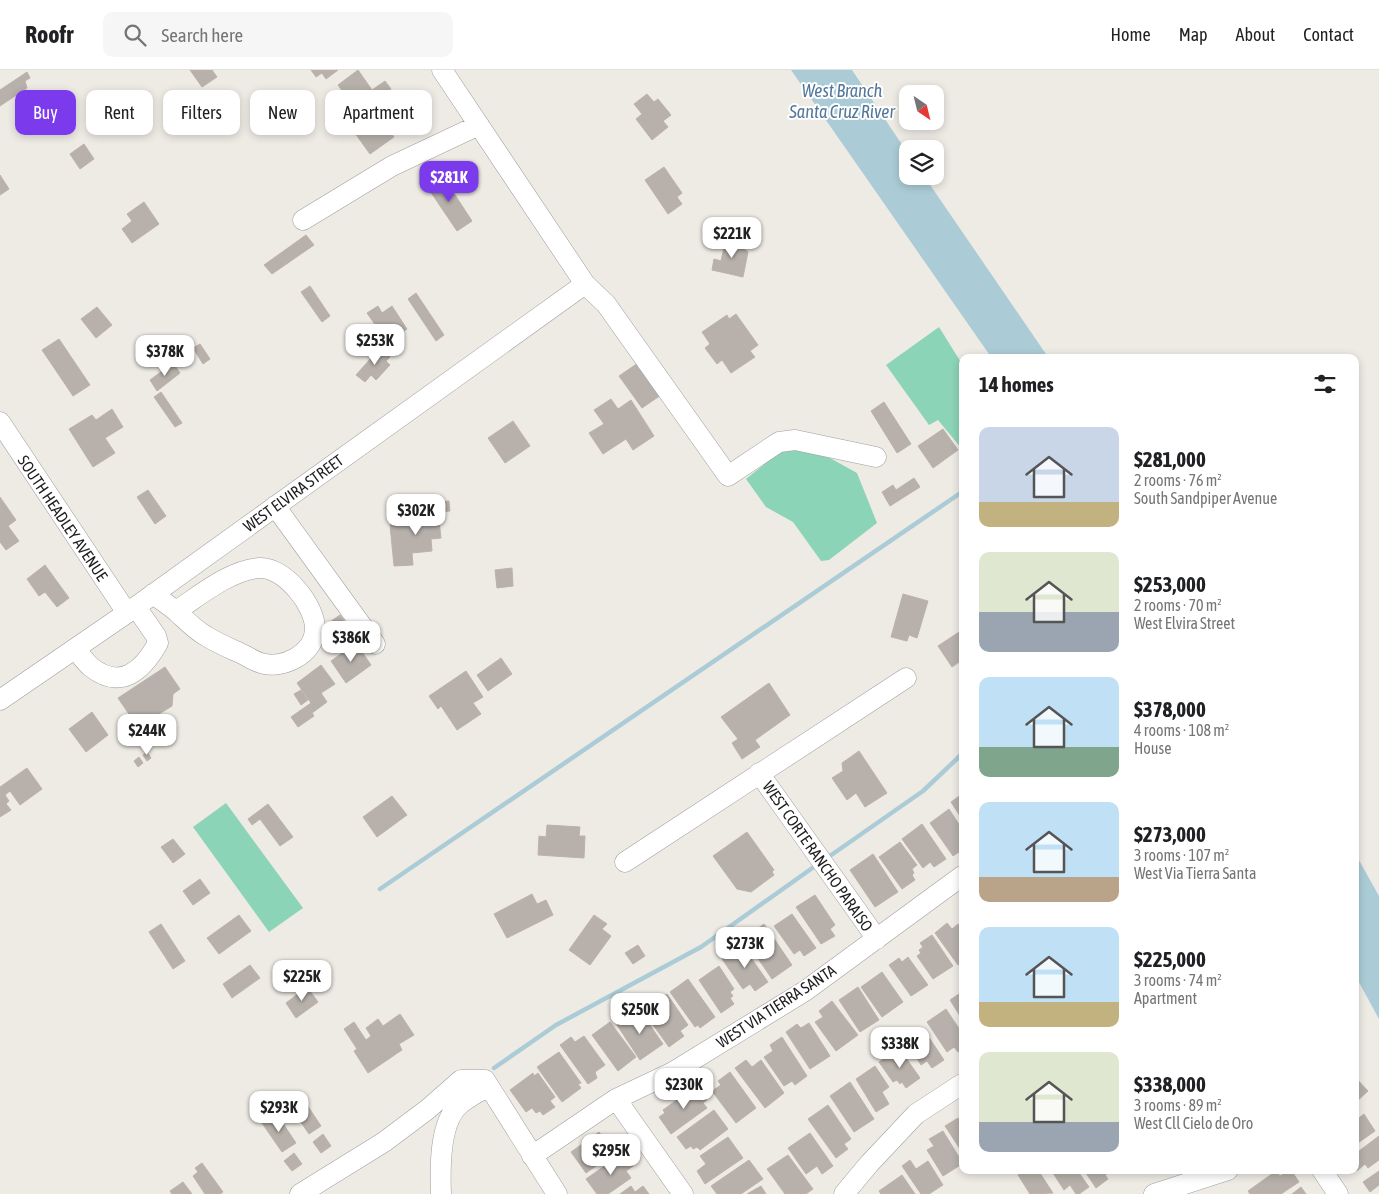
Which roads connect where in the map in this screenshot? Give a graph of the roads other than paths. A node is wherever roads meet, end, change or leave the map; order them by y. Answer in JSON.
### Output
{"nodes":[{"id":1,"x":442,"y":70,"type":"edge"},
{"id":2,"x":479,"y":125,"type":"junction"},
{"id":3,"x":304,"y":220,"type":"dead end"},
{"id":4,"x":585,"y":284,"type":"junction"},
{"id":5,"x":0,"y":422,"type":"edge"},
{"id":6,"x":876,"y":457,"type":"dead end"},
{"id":7,"x":275,"y":506,"type":"junction"},
{"id":8,"x":153,"y":594,"type":"junction"},
{"id":9,"x":131,"y":610,"type":"junction"},
{"id":10,"x":176,"y":611,"type":"junction"},
{"id":11,"x":375,"y":644,"type":"dead end"},
{"id":12,"x":75,"y":649,"type":"junction"},
{"id":13,"x":906,"y":678,"type":"dead end"},
{"id":14,"x":0,"y":700,"type":"edge"},
{"id":15,"x":760,"y":773,"type":"junction"},
{"id":16,"x":625,"y":862,"type":"dead end"},
{"id":17,"x":959,"y":878,"type":"edge"},
{"id":18,"x":877,"y":938,"type":"junction"},
{"id":19,"x":486,"y":1083,"type":"junction"},
{"id":20,"x":959,"y":1086,"type":"edge"},
{"id":21,"x":616,"y":1099,"type":"junction"},
{"id":22,"x":532,"y":1156,"type":"junction"},
{"id":23,"x":1216,"y":1174,"type":"edge"},
{"id":24,"x":1325,"y":1174,"type":"edge"},
{"id":25,"x":300,"y":1194,"type":"edge"},
{"id":26,"x":441,"y":1194,"type":"edge"},
{"id":27,"x":557,"y":1194,"type":"edge"},
{"id":28,"x":683,"y":1194,"type":"edge"},
{"id":29,"x":844,"y":1194,"type":"edge"},
{"id":30,"x":1154,"y":1194,"type":"edge"},
{"id":31,"x":1338,"y":1194,"type":"edge"}],
"edges":[{"from":1,"to":2,"type":"street"},
{"from":2,"to":3,"type":"street"},
{"from":2,"to":4,"type":"street"},
{"from":4,"to":6,"type":"street"},
{"from":4,"to":7,"type":"street","name":"WEST ELVIRA STREET"},
{"from":5,"to":9,"type":"street","name":"SOUTH HEADLEY AVENUE"},
{"from":7,"to":8,"type":"street","name":"WEST ELVIRA STREET"},
{"from":7,"to":11,"type":"street"},
{"from":8,"to":9,"type":"street","name":"WEST ELVIRA STREET"},
{"from":8,"to":10,"type":"street"},
{"from":9,"to":12,"type":"street","name":"WEST ELVIRA STREET"},
{"from":9,"to":12,"type":"street","name":"SOUTH HEADLEY AVENUE"},
{"from":10,"to":10,"type":"street"},
{"from":12,"to":14,"type":"street","name":"WEST ELVIRA STREET"},
{"from":13,"to":15,"type":"street","name":"WEST CORTE RANCHO PARAISO"},
{"from":15,"to":16,"type":"street","name":"WEST CORTE RANCHO PARAISO"},
{"from":15,"to":18,"type":"street","name":"WEST CORTE RANCHO PARAISO"},
{"from":17,"to":18,"type":"street","name":"WEST VIA TIERRA SANTA"},
{"from":18,"to":21,"type":"street","name":"WEST VIA TIERRA SANTA"},
{"from":19,"to":22,"type":"street"},
{"from":19,"to":25,"type":"street"},
{"from":19,"to":26,"type":"street"},
{"from":20,"to":29,"type":"street"},
{"from":21,"to":22,"type":"street","name":"WEST VIA TIERRA SANTA"},
{"from":21,"to":28,"type":"street"},
{"from":22,"to":27,"type":"street"},
{"from":23,"to":30,"type":"street"},
{"from":24,"to":31,"type":"street"}]}
